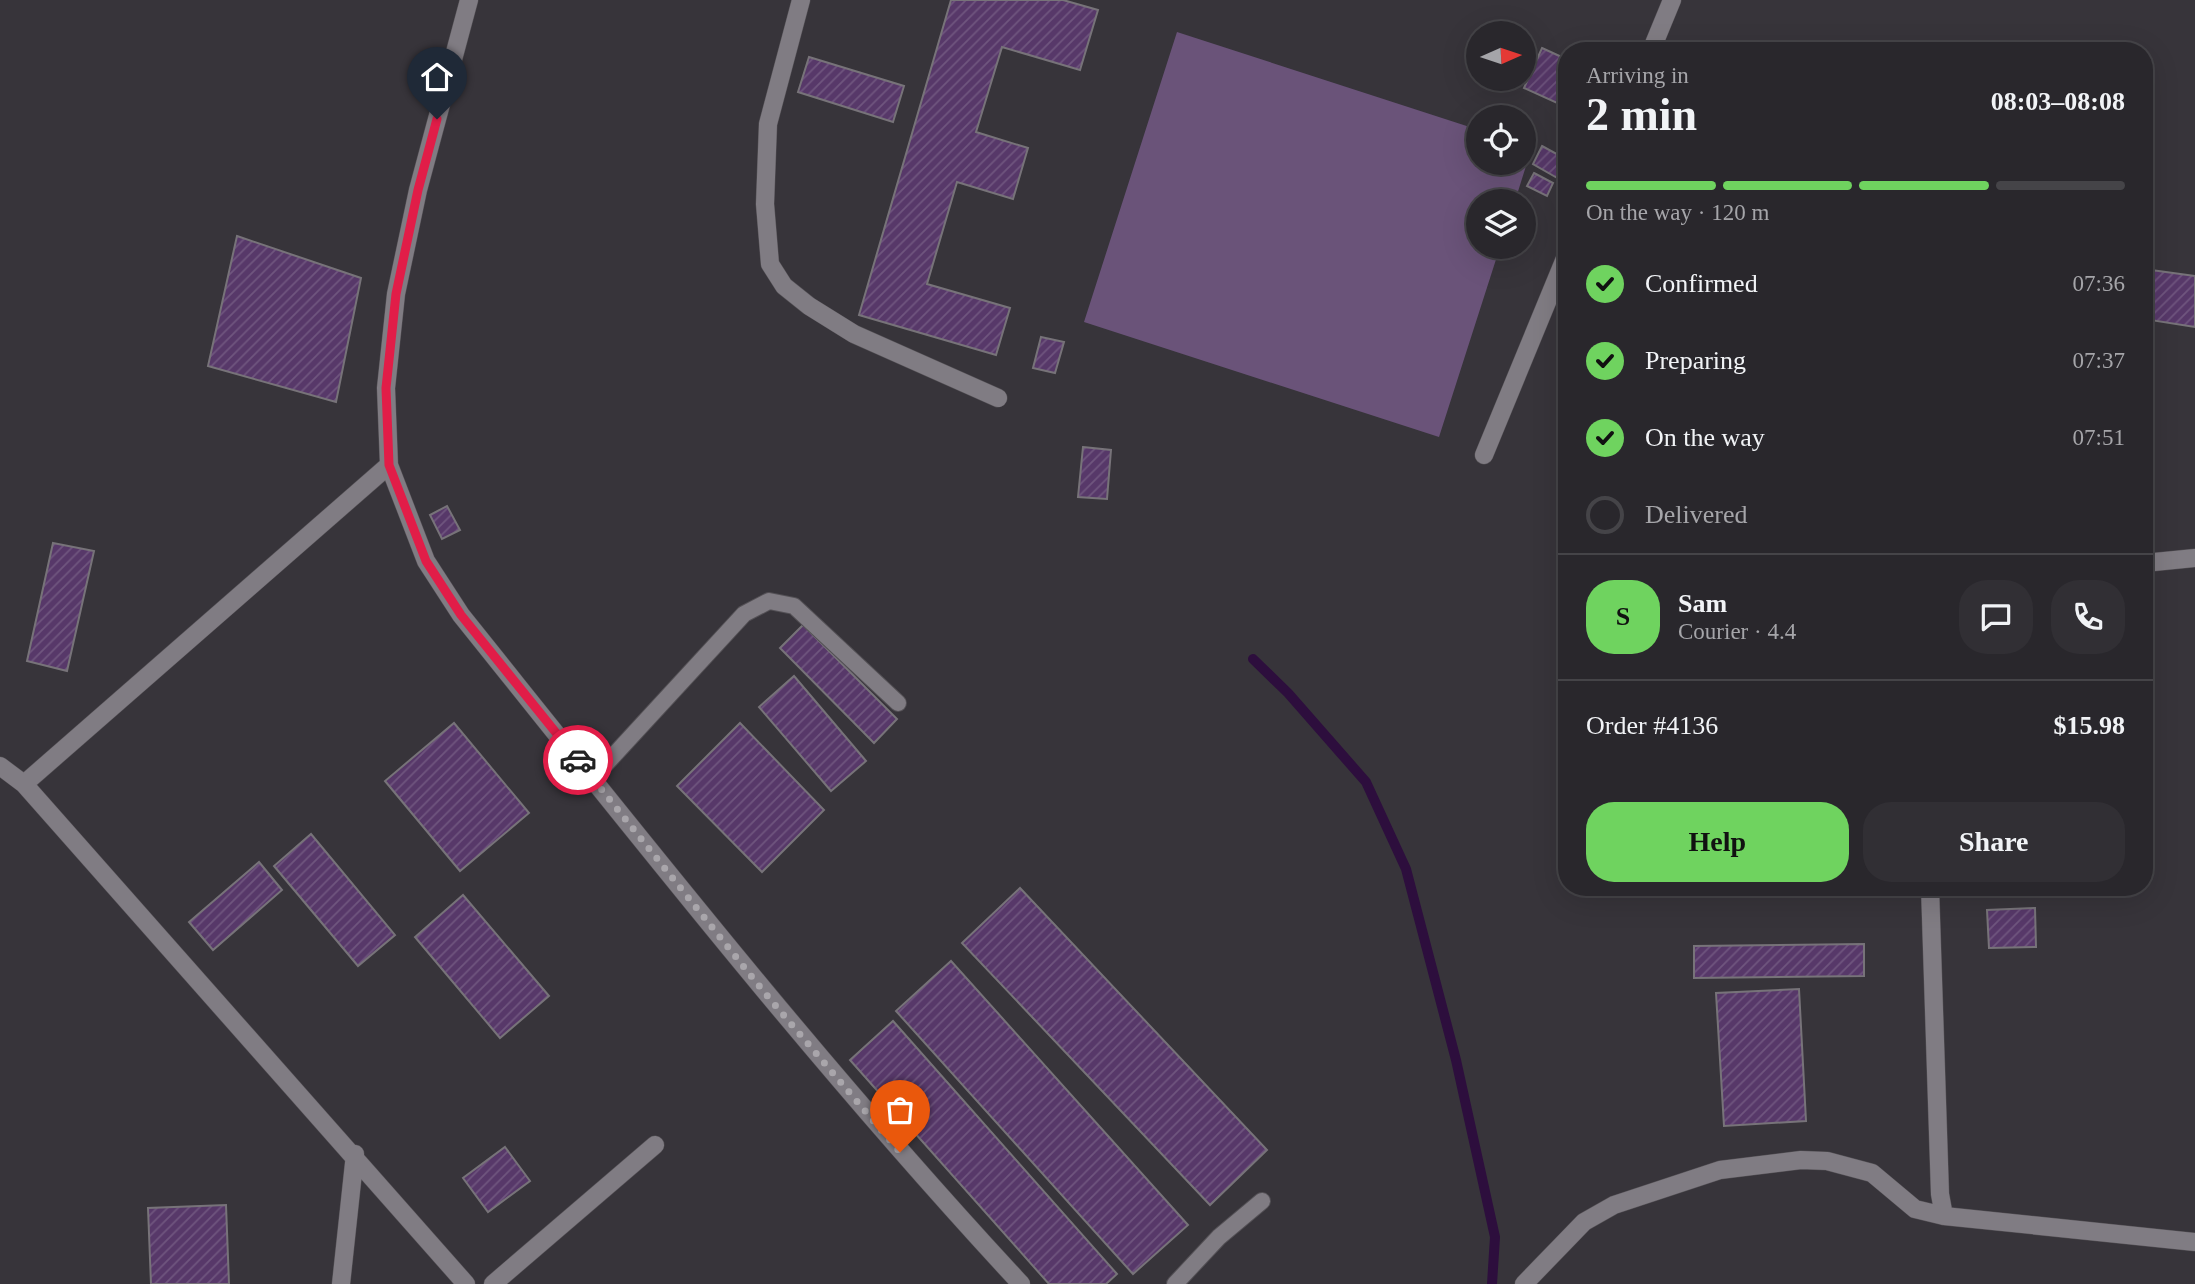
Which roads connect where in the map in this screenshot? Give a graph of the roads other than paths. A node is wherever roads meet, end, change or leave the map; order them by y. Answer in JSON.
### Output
{"nodes":[{"id":1,"x":469,"y":0,"type":"edge"},
{"id":2,"x":801,"y":0,"type":"edge"},
{"id":3,"x":1672,"y":0,"type":"edge"},
{"id":4,"x":1655,"y":42,"type":"edge"},
{"id":5,"x":1558,"y":275,"type":"edge"},
{"id":6,"x":998,"y":398,"type":"dead end"},
{"id":7,"x":1484,"y":455,"type":"dead end"},
{"id":8,"x":389,"y":465,"type":"junction"},
{"id":9,"x":2195,"y":558,"type":"edge"},
{"id":10,"x":2153,"y":562,"type":"edge"},
{"id":11,"x":898,"y":703,"type":"dead end"},
{"id":12,"x":0,"y":766,"type":"edge"},
{"id":13,"x":592,"y":779,"type":"junction"},
{"id":14,"x":24,"y":784,"type":"junction"},
{"id":15,"x":1930,"y":896,"type":"edge"},
{"id":16,"x":655,"y":1145,"type":"dead end"},
{"id":17,"x":355,"y":1154,"type":"junction"},
{"id":18,"x":1262,"y":1200,"type":"dead end"},
{"id":19,"x":1944,"y":1216,"type":"junction"},
{"id":20,"x":2195,"y":1242,"type":"edge"},
{"id":21,"x":341,"y":1284,"type":"edge"},
{"id":22,"x":466,"y":1284,"type":"edge"},
{"id":23,"x":493,"y":1284,"type":"edge"},
{"id":24,"x":1021,"y":1284,"type":"edge"},
{"id":25,"x":1175,"y":1284,"type":"edge"},
{"id":26,"x":1524,"y":1284,"type":"edge"}],
"edges":[{"from":1,"to":8,"type":"street"},
{"from":2,"to":6,"type":"street"},
{"from":3,"to":4,"type":"street"},
{"from":5,"to":7,"type":"street"},
{"from":8,"to":13,"type":"street"},
{"from":8,"to":14,"type":"street"},
{"from":9,"to":10,"type":"street"},
{"from":11,"to":13,"type":"lane"},
{"from":12,"to":14,"type":"street"},
{"from":13,"to":24,"type":"street"},
{"from":14,"to":17,"type":"street"},
{"from":15,"to":19,"type":"street"},
{"from":16,"to":23,"type":"street"},
{"from":17,"to":21,"type":"street"},
{"from":17,"to":22,"type":"street"},
{"from":18,"to":25,"type":"lane"},
{"from":19,"to":20,"type":"street"},
{"from":19,"to":26,"type":"street"}]}
